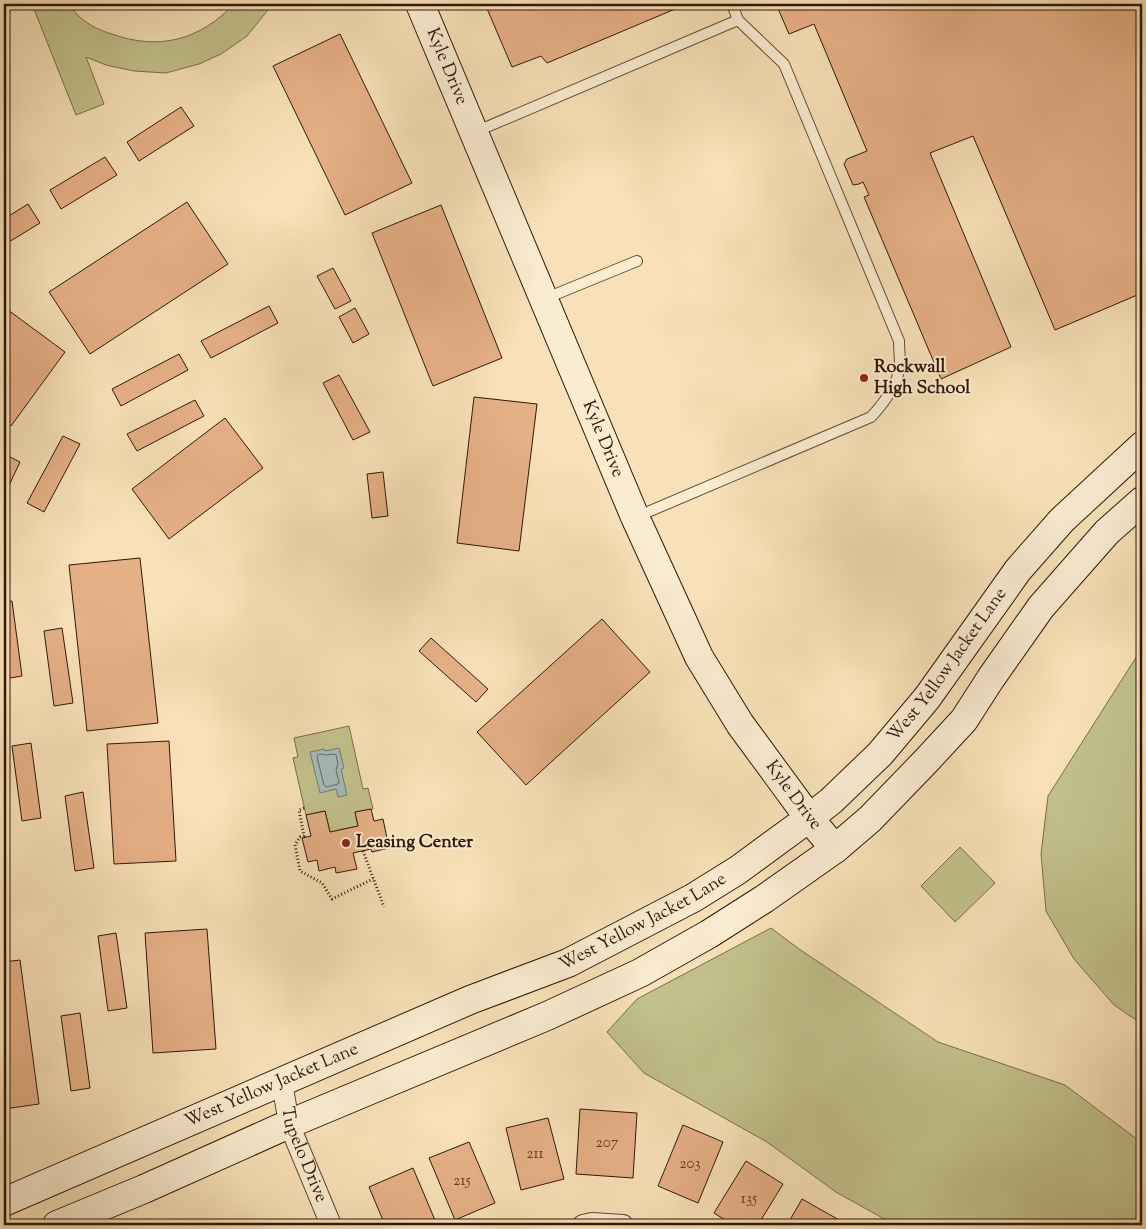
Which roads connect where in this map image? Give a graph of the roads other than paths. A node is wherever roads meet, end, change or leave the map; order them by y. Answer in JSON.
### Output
{"nodes":[{"id":1,"x":420,"y":4,"type":"edge"},
{"id":2,"x":732,"y":4,"type":"edge"},
{"id":3,"x":738,"y":20,"type":"junction"},
{"id":4,"x":474,"y":132,"type":"junction"},
{"id":5,"x":638,"y":261,"type":"dead end"},
{"id":6,"x":543,"y":299,"type":"junction"},
{"id":7,"x":1142,"y":446,"type":"edge"},
{"id":8,"x":1142,"y":501,"type":"edge"},
{"id":9,"x":635,"y":517,"type":"junction"},
{"id":10,"x":809,"y":818,"type":"junction"},
{"id":11,"x":835,"y":849,"type":"junction"},
{"id":12,"x":282,"y":1082,"type":"junction"},
{"id":13,"x":289,"y":1124,"type":"junction"},
{"id":14,"x":4,"y":1202,"type":"edge"},
{"id":15,"x":57,"y":1225,"type":"edge"},
{"id":16,"x":331,"y":1225,"type":"edge"},
{"id":17,"x":583,"y":1225,"type":"edge"},
{"id":18,"x":623,"y":1225,"type":"edge"}],
"edges":[{"from":1,"to":4,"type":"street","name":"Kyle Drive"},
{"from":2,"to":3,"type":"lane"},
{"from":3,"to":4,"type":"lane"},
{"from":3,"to":9,"type":"lane"},
{"from":4,"to":6,"type":"street","name":"Kyle Drive"},
{"from":5,"to":6,"type":"lane"},
{"from":6,"to":9,"type":"street","name":"Kyle Drive"},
{"from":7,"to":10,"type":"street","name":"West Yellow Jacket Lane"},
{"from":8,"to":11,"type":"street"},
{"from":9,"to":10,"type":"street","name":"Kyle Drive"},
{"from":10,"to":11,"type":"street","name":"Kyle Drive"},
{"from":10,"to":12,"type":"street","name":"West Yellow Jacket Lane"},
{"from":11,"to":13,"type":"street"},
{"from":12,"to":13,"type":"street","name":"Tupelo Drive"},
{"from":12,"to":14,"type":"street","name":"West Yellow Jacket Lane"},
{"from":13,"to":15,"type":"street"},
{"from":13,"to":16,"type":"street","name":"Tupelo Drive"},
{"from":17,"to":18,"type":"street"}]}
